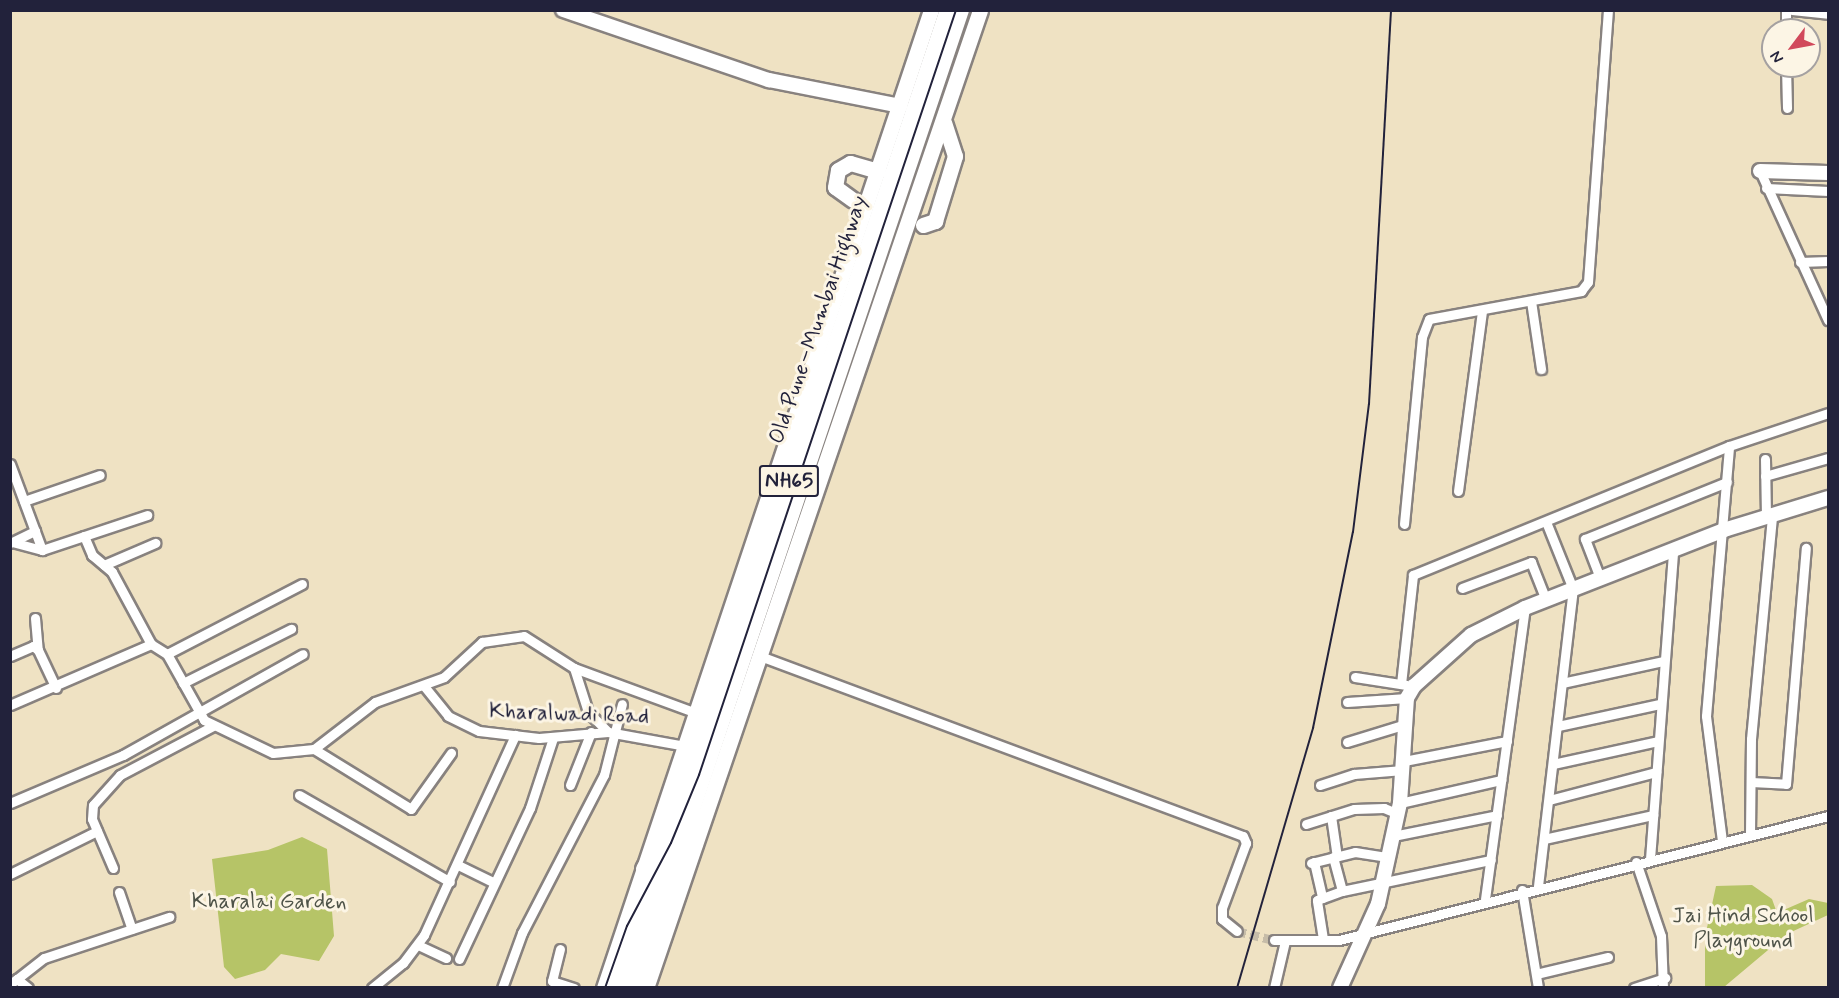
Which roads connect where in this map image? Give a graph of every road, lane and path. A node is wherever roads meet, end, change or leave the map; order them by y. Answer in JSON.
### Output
{"nodes":[{"id":1,"x":563,"y":10,"type":"edge"},
{"id":2,"x":931,"y":10,"type":"edge"},
{"id":3,"x":948,"y":10,"type":"edge"},
{"id":4,"x":961,"y":10,"type":"edge"},
{"id":5,"x":980,"y":10,"type":"edge"},
{"id":6,"x":1608,"y":10,"type":"edge"},
{"id":7,"x":1792,"y":10,"type":"edge"},
{"id":8,"x":1828,"y":14,"type":"edge"},
{"id":9,"x":1786,"y":78,"type":"edge"},
{"id":10,"x":900,"y":106,"type":"junction"},
{"id":11,"x":1786,"y":108,"type":"dead end"},
{"id":12,"x":944,"y":123,"type":"junction"},
{"id":13,"x":908,"y":149,"type":"junction"},
{"id":14,"x":878,"y":171,"type":"junction"},
{"id":15,"x":1760,"y":171,"type":"joint"},
{"id":16,"x":1828,"y":173,"type":"edge"},
{"id":17,"x":1766,"y":188,"type":"junction"},
{"id":18,"x":1828,"y":191,"type":"edge"},
{"id":19,"x":854,"y":200,"type":"dead end"},
{"id":20,"x":923,"y":225,"type":"dead end"},
{"id":21,"x":1828,"y":261,"type":"edge"},
{"id":22,"x":1800,"y":262,"type":"junction"},
{"id":23,"x":1531,"y":301,"type":"junction"},
{"id":24,"x":1482,"y":312,"type":"junction"},
{"id":25,"x":1828,"y":320,"type":"edge"},
{"id":26,"x":1541,"y":369,"type":"dead end"},
{"id":27,"x":1828,"y":413,"type":"edge"},
{"id":28,"x":1729,"y":446,"type":"junction"},
{"id":29,"x":1828,"y":458,"type":"edge"},
{"id":30,"x":1765,"y":459,"type":"dead end"},
{"id":31,"x":10,"y":464,"type":"edge"},
{"id":32,"x":100,"y":475,"type":"dead end"},
{"id":33,"x":1766,"y":476,"type":"junction"},
{"id":34,"x":1727,"y":482,"type":"junction"},
{"id":35,"x":1458,"y":491,"type":"dead end"},
{"id":36,"x":1828,"y":498,"type":"edge"},
{"id":37,"x":24,"y":501,"type":"junction"},
{"id":38,"x":147,"y":515,"type":"dead end"},
{"id":39,"x":1769,"y":516,"type":"junction"},
{"id":40,"x":1546,"y":522,"type":"junction"},
{"id":41,"x":1404,"y":524,"type":"dead end"},
{"id":42,"x":1724,"y":530,"type":"junction"},
{"id":43,"x":35,"y":531,"type":"junction"},
{"id":44,"x":84,"y":536,"type":"junction"},
{"id":45,"x":11,"y":543,"type":"edge"},
{"id":46,"x":155,"y":543,"type":"dead end"},
{"id":47,"x":1806,"y":548,"type":"dead end"},
{"id":48,"x":42,"y":550,"type":"junction"},
{"id":49,"x":1673,"y":550,"type":"junction"},
{"id":50,"x":104,"y":566,"type":"junction"},
{"id":51,"x":1600,"y":578,"type":"junction"},
{"id":52,"x":302,"y":584,"type":"dead end"},
{"id":53,"x":1462,"y":588,"type":"dead end"},
{"id":54,"x":1573,"y":589,"type":"junction"},
{"id":55,"x":1546,"y":600,"type":"junction"},
{"id":56,"x":1525,"y":608,"type":"junction"},
{"id":57,"x":35,"y":618,"type":"dead end"},
{"id":58,"x":291,"y":629,"type":"dead end"},
{"id":59,"x":151,"y":644,"type":"junction"},
{"id":60,"x":38,"y":650,"type":"junction"},
{"id":61,"x":167,"y":654,"type":"junction"},
{"id":62,"x":303,"y":654,"type":"dead end"},
{"id":63,"x":10,"y":656,"type":"edge"},
{"id":64,"x":760,"y":656,"type":"junction"},
{"id":65,"x":1664,"y":661,"type":"junction"},
{"id":66,"x":574,"y":668,"type":"junction"},
{"id":67,"x":1355,"y":677,"type":"dead end"},
{"id":68,"x":183,"y":683,"type":"junction"},
{"id":69,"x":1562,"y":683,"type":"junction"},
{"id":70,"x":424,"y":686,"type":"junction"},
{"id":71,"x":56,"y":688,"type":"junction"},
{"id":72,"x":1408,"y":689,"type":"junction"},
{"id":73,"x":1347,"y":702,"type":"dead end"},
{"id":74,"x":11,"y":704,"type":"edge"},
{"id":75,"x":622,"y":704,"type":"dead end"},
{"id":76,"x":1660,"y":704,"type":"junction"},
{"id":77,"x":199,"y":712,"type":"junction"},
{"id":78,"x":696,"y":713,"type":"junction"},
{"id":79,"x":1406,"y":724,"type":"junction"},
{"id":80,"x":213,"y":726,"type":"junction"},
{"id":81,"x":1558,"y":726,"type":"junction"},
{"id":82,"x":591,"y":732,"type":"junction"},
{"id":83,"x":612,"y":732,"type":"junction"},
{"id":84,"x":515,"y":735,"type":"junction"},
{"id":85,"x":553,"y":738,"type":"junction"},
{"id":86,"x":1507,"y":741,"type":"junction"},
{"id":87,"x":1658,"y":741,"type":"junction"},
{"id":88,"x":1347,"y":742,"type":"dead end"},
{"id":89,"x":685,"y":746,"type":"junction"},
{"id":90,"x":314,"y":749,"type":"junction"},
{"id":91,"x":451,"y":753,"type":"dead end"},
{"id":92,"x":1553,"y":764,"type":"junction"},
{"id":93,"x":1403,"y":765,"type":"junction"},
{"id":94,"x":1656,"y":772,"type":"junction"},
{"id":95,"x":1502,"y":780,"type":"junction"},
{"id":96,"x":1751,"y":782,"type":"junction"},
{"id":97,"x":570,"y":785,"type":"dead end"},
{"id":98,"x":1320,"y":785,"type":"dead end"},
{"id":99,"x":299,"y":795,"type":"dead end"},
{"id":100,"x":697,"y":798,"type":"junction"},
{"id":101,"x":1549,"y":800,"type":"junction"},
{"id":102,"x":10,"y":803,"type":"edge"},
{"id":103,"x":1399,"y":809,"type":"junction"},
{"id":104,"x":1497,"y":814,"type":"junction"},
{"id":105,"x":1653,"y":815,"type":"junction"},
{"id":106,"x":676,"y":816,"type":"junction"},
{"id":107,"x":1331,"y":816,"type":"junction"},
{"id":108,"x":1828,"y":816,"type":"edge"},
{"id":109,"x":1306,"y":824,"type":"dead end"},
{"id":110,"x":97,"y":831,"type":"junction"},
{"id":111,"x":1750,"y":834,"type":"junction"},
{"id":112,"x":1393,"y":836,"type":"junction"},
{"id":113,"x":1544,"y":839,"type":"junction"},
{"id":114,"x":1722,"y":841,"type":"junction"},
{"id":115,"x":695,"y":844,"type":"junction"},
{"id":116,"x":1335,"y":857,"type":"junction"},
{"id":117,"x":1388,"y":857,"type":"junction"},
{"id":118,"x":1650,"y":859,"type":"junction"},
{"id":119,"x":1491,"y":860,"type":"junction"},
{"id":120,"x":1636,"y":862,"type":"junction"},
{"id":121,"x":458,"y":865,"type":"junction"},
{"id":122,"x":114,"y":868,"type":"dead end"},
{"id":123,"x":644,"y":869,"type":"junction"},
{"id":124,"x":10,"y":874,"type":"edge"},
{"id":125,"x":1384,"y":879,"type":"junction"},
{"id":126,"x":450,"y":882,"type":"junction"},
{"id":127,"x":493,"y":882,"type":"junction"},
{"id":128,"x":1538,"y":886,"type":"junction"},
{"id":129,"x":1522,"y":890,"type":"junction"},
{"id":130,"x":1342,"y":891,"type":"junction"},
{"id":131,"x":119,"y":892,"type":"dead end"},
{"id":132,"x":1322,"y":898,"type":"junction"},
{"id":133,"x":1485,"y":899,"type":"junction"},
{"id":134,"x":169,"y":917,"type":"dead end"},
{"id":135,"x":132,"y":929,"type":"junction"},
{"id":136,"x":1364,"y":930,"type":"junction"},
{"id":137,"x":1237,"y":931,"type":"tunnel mouth"},
{"id":138,"x":1323,"y":939,"type":"junction"},
{"id":139,"x":1274,"y":940,"type":"tunnel mouth"},
{"id":140,"x":1285,"y":941,"type":"junction"},
{"id":141,"x":418,"y":945,"type":"junction"},
{"id":142,"x":560,"y":949,"type":"dead end"},
{"id":143,"x":1608,"y":957,"type":"dead end"},
{"id":144,"x":446,"y":958,"type":"dead end"},
{"id":145,"x":459,"y":959,"type":"dead end"},
{"id":146,"x":1536,"y":974,"type":"junction"},
{"id":147,"x":14,"y":981,"type":"edge"},
{"id":148,"x":1664,"y":983,"type":"edge"},
{"id":149,"x":28,"y":987,"type":"edge"},
{"id":150,"x":372,"y":987,"type":"edge"},
{"id":151,"x":502,"y":987,"type":"edge"},
{"id":152,"x":574,"y":987,"type":"edge"},
{"id":153,"x":604,"y":987,"type":"edge"},
{"id":154,"x":619,"y":987,"type":"edge"},
{"id":155,"x":632,"y":987,"type":"edge"},
{"id":156,"x":646,"y":987,"type":"edge"},
{"id":157,"x":1274,"y":987,"type":"edge"},
{"id":158,"x":1340,"y":987,"type":"edge"},
{"id":159,"x":1538,"y":987,"type":"edge"},
{"id":160,"x":1634,"y":987,"type":"edge"}],
"edges":[{"from":1,"to":10,"type":"street"},
{"from":2,"to":10,"type":"main road"},
{"from":3,"to":13,"type":"highway","number":"NH65"},
{"from":4,"to":13,"type":"highway","number":"NH65"},
{"from":5,"to":12,"type":"main road"},
{"from":6,"to":23,"type":"street"},
{"from":7,"to":8,"type":"street"},
{"from":9,"to":11,"type":"street"},
{"from":10,"to":14,"type":"main road"},
{"from":12,"to":20,"type":"main road"},
{"from":12,"to":64,"type":"main road"},
{"from":13,"to":100,"type":"highway","name":"Old Pune–Mumbai Highway","number":"NH65"},
{"from":13,"to":106,"type":"highway","name":"Old Pune–Mumbai Highway","number":"NH65"},
{"from":14,"to":19,"type":"main road"},
{"from":14,"to":78,"type":"main road"},
{"from":15,"to":16,"type":"street"},
{"from":15,"to":17,"type":"street"},
{"from":17,"to":18,"type":"street"},
{"from":17,"to":22,"type":"street"},
{"from":21,"to":22,"type":"street"},
{"from":22,"to":25,"type":"street"},
{"from":23,"to":24,"type":"street"},
{"from":23,"to":26,"type":"street"},
{"from":24,"to":35,"type":"street"},
{"from":24,"to":41,"type":"street"},
{"from":27,"to":28,"type":"street"},
{"from":28,"to":34,"type":"street"},
{"from":28,"to":40,"type":"street"},
{"from":29,"to":33,"type":"street"},
{"from":30,"to":33,"type":"street"},
{"from":31,"to":37,"type":"street"},
{"from":32,"to":37,"type":"street"},
{"from":33,"to":39,"type":"street"},
{"from":34,"to":42,"type":"street"},
{"from":34,"to":51,"type":"street"},
{"from":36,"to":39,"type":"street"},
{"from":37,"to":43,"type":"street"},
{"from":38,"to":44,"type":"street"},
{"from":39,"to":42,"type":"street"},
{"from":39,"to":96,"type":"street"},
{"from":40,"to":54,"type":"street"},
{"from":40,"to":72,"type":"street"},
{"from":42,"to":49,"type":"street"},
{"from":42,"to":114,"type":"street"},
{"from":43,"to":45,"type":"street"},
{"from":43,"to":48,"type":"street"},
{"from":44,"to":48,"type":"street"},
{"from":44,"to":50,"type":"street"},
{"from":45,"to":48,"type":"street"},
{"from":46,"to":50,"type":"street"},
{"from":47,"to":96,"type":"street"},
{"from":49,"to":51,"type":"street"},
{"from":49,"to":65,"type":"street"},
{"from":50,"to":59,"type":"street"},
{"from":51,"to":54,"type":"street"},
{"from":52,"to":61,"type":"street"},
{"from":53,"to":55,"type":"street"},
{"from":54,"to":55,"type":"street"},
{"from":54,"to":69,"type":"street"},
{"from":55,"to":56,"type":"street"},
{"from":56,"to":72,"type":"street"},
{"from":56,"to":86,"type":"street"},
{"from":57,"to":60,"type":"street"},
{"from":58,"to":68,"type":"street"},
{"from":59,"to":61,"type":"street"},
{"from":59,"to":71,"type":"street"},
{"from":60,"to":63,"type":"street"},
{"from":60,"to":71,"type":"street"},
{"from":61,"to":68,"type":"street"},
{"from":62,"to":77,"type":"street"},
{"from":64,"to":115,"type":"main road"},
{"from":64,"to":137,"type":"street"},
{"from":65,"to":69,"type":"street"},
{"from":65,"to":76,"type":"street"},
{"from":66,"to":70,"type":"street"},
{"from":66,"to":78,"type":"street"},
{"from":66,"to":83,"type":"street"},
{"from":67,"to":72,"type":"street"},
{"from":68,"to":77,"type":"street"},
{"from":69,"to":81,"type":"street"},
{"from":70,"to":84,"type":"street","name":"Kharalwadi Road"},
{"from":70,"to":90,"type":"street"},
{"from":71,"to":74,"type":"street"},
{"from":72,"to":73,"type":"street"},
{"from":72,"to":79,"type":"street"},
{"from":75,"to":83,"type":"street"},
{"from":76,"to":81,"type":"street"},
{"from":76,"to":87,"type":"street"},
{"from":77,"to":80,"type":"street"},
{"from":77,"to":102,"type":"street"},
{"from":78,"to":89,"type":"main road"},
{"from":79,"to":88,"type":"street"},
{"from":79,"to":93,"type":"street"},
{"from":80,"to":90,"type":"street"},
{"from":80,"to":110,"type":"street"},
{"from":81,"to":92,"type":"street"},
{"from":82,"to":83,"type":"street","name":"Kharalwadi Road"},
{"from":82,"to":85,"type":"street","name":"Kharalwadi Road"},
{"from":82,"to":97,"type":"street"},
{"from":83,"to":89,"type":"street","name":"Kharalwadi Road"},
{"from":83,"to":151,"type":"street"},
{"from":84,"to":85,"type":"street","name":"Kharalwadi Road"},
{"from":84,"to":121,"type":"street"},
{"from":85,"to":127,"type":"street"},
{"from":86,"to":93,"type":"street"},
{"from":86,"to":95,"type":"street"},
{"from":87,"to":92,"type":"street"},
{"from":87,"to":94,"type":"street"},
{"from":89,"to":123,"type":"main road"},
{"from":90,"to":91,"type":"street"},
{"from":92,"to":101,"type":"street"},
{"from":93,"to":98,"type":"street"},
{"from":93,"to":103,"type":"street"},
{"from":94,"to":101,"type":"street"},
{"from":94,"to":105,"type":"street"},
{"from":95,"to":103,"type":"street"},
{"from":95,"to":104,"type":"street"},
{"from":96,"to":111,"type":"street"},
{"from":99,"to":126,"type":"street"},
{"from":100,"to":115,"type":"highway"},
{"from":100,"to":155,"type":"highway","number":"NH65"},
{"from":101,"to":113,"type":"street"},
{"from":103,"to":107,"type":"street"},
{"from":103,"to":112,"type":"street"},
{"from":104,"to":112,"type":"street"},
{"from":104,"to":119,"type":"street"},
{"from":105,"to":113,"type":"street"},
{"from":105,"to":118,"type":"street"},
{"from":106,"to":123,"type":"highway"},
{"from":106,"to":154,"type":"highway","number":"NH65"},
{"from":107,"to":109,"type":"street"},
{"from":107,"to":116,"type":"street"},
{"from":108,"to":111,"type":"street"},
{"from":110,"to":122,"type":"street"},
{"from":110,"to":124,"type":"street"},
{"from":111,"to":114,"type":"street"},
{"from":112,"to":117,"type":"street"},
{"from":113,"to":128,"type":"street"},
{"from":114,"to":118,"type":"street"},
{"from":115,"to":156,"type":"main road"},
{"from":116,"to":117,"type":"street"},
{"from":116,"to":130,"type":"street"},
{"from":116,"to":132,"type":"street"},
{"from":117,"to":125,"type":"street"},
{"from":118,"to":120,"type":"street"},
{"from":119,"to":125,"type":"street"},
{"from":119,"to":133,"type":"street"},
{"from":120,"to":128,"type":"street"},
{"from":120,"to":148,"type":"street"},
{"from":121,"to":126,"type":"street"},
{"from":121,"to":127,"type":"street"},
{"from":123,"to":153,"type":"main road"},
{"from":125,"to":130,"type":"street"},
{"from":125,"to":136,"type":"street"},
{"from":126,"to":141,"type":"street"},
{"from":127,"to":145,"type":"street"},
{"from":128,"to":129,"type":"street"},
{"from":129,"to":133,"type":"street"},
{"from":129,"to":146,"type":"street"},
{"from":130,"to":132,"type":"street"},
{"from":131,"to":135,"type":"street"},
{"from":132,"to":138,"type":"street"},
{"from":133,"to":136,"type":"street"},
{"from":134,"to":135,"type":"street"},
{"from":135,"to":147,"type":"street"},
{"from":136,"to":138,"type":"street"},
{"from":136,"to":158,"type":"street"},
{"from":138,"to":140,"type":"street"},
{"from":139,"to":140,"type":"street"},
{"from":140,"to":157,"type":"street"},
{"from":141,"to":144,"type":"street"},
{"from":141,"to":150,"type":"street"},
{"from":142,"to":152,"type":"street"},
{"from":143,"to":146,"type":"street"},
{"from":146,"to":159,"type":"street"},
{"from":147,"to":149,"type":"street"},
{"from":148,"to":160,"type":"street"}]}
